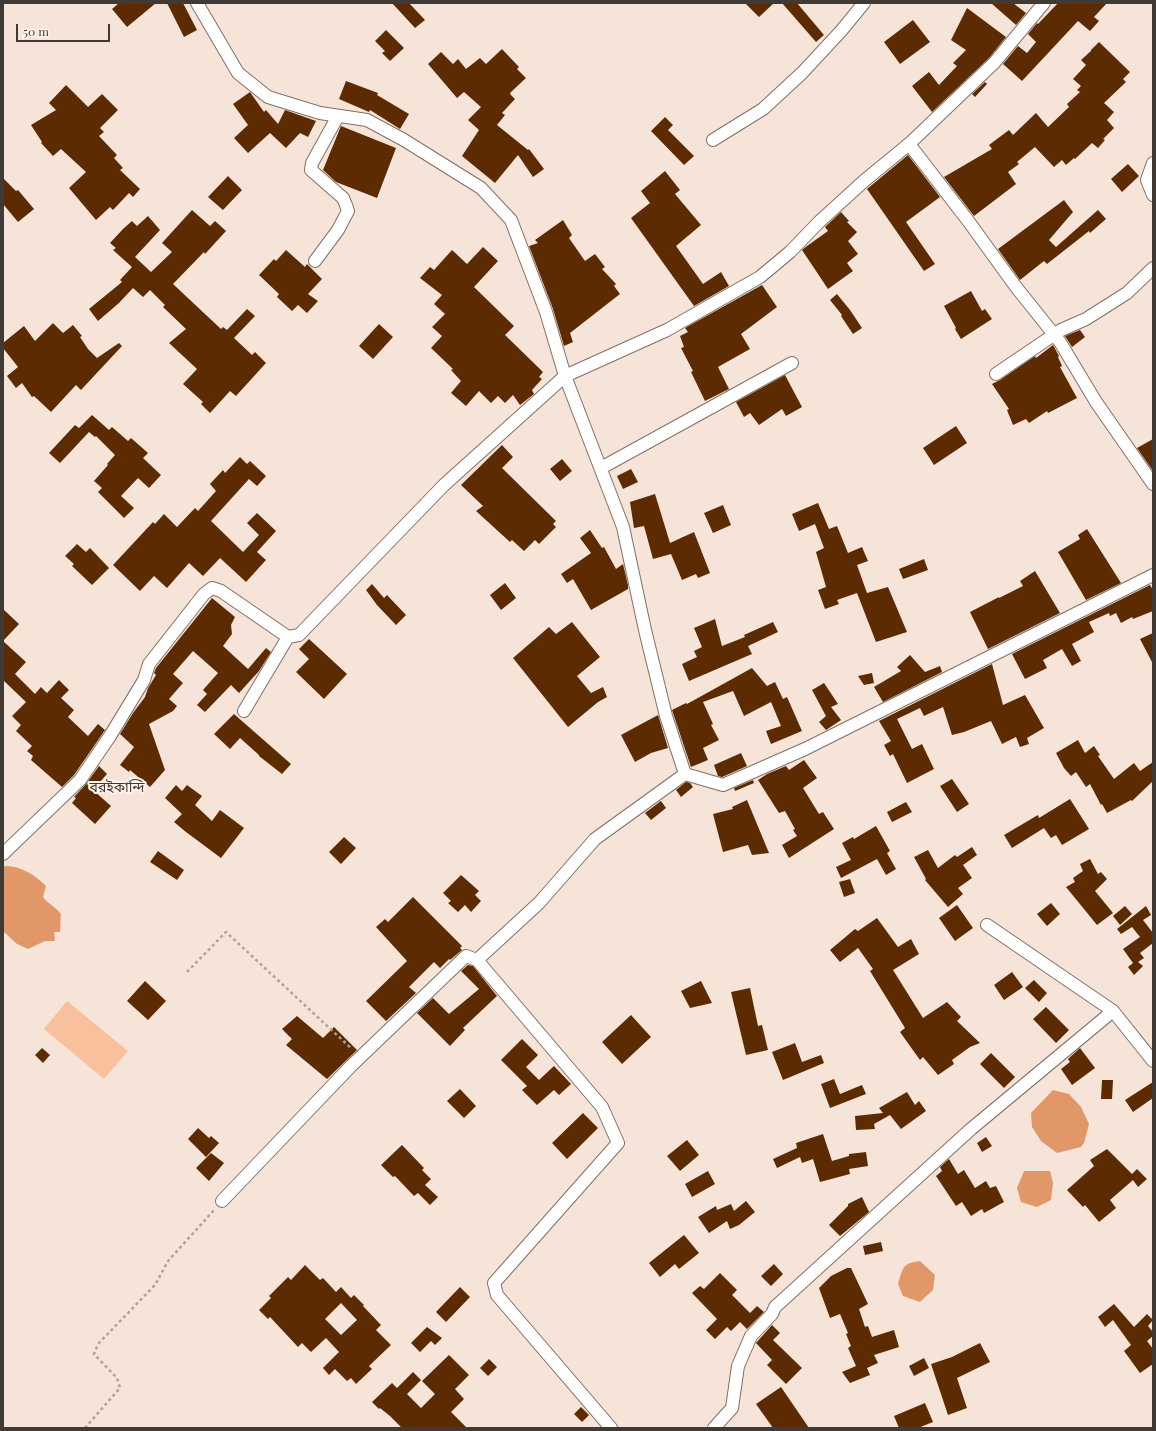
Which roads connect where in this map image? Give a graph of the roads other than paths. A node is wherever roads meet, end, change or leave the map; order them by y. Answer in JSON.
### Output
{"nodes":[{"id":1,"x":197,"y":3,"type":"edge"},
{"id":2,"x":864,"y":3,"type":"edge"},
{"id":3,"x":1044,"y":3,"type":"edge"},
{"id":4,"x":338,"y":116,"type":"junction"},
{"id":5,"x":713,"y":140,"type":"dead end"},
{"id":6,"x":909,"y":144,"type":"junction"},
{"id":7,"x":1153,"y":163,"type":"edge"},
{"id":8,"x":1153,"y":195,"type":"edge"},
{"id":9,"x":315,"y":261,"type":"dead end"},
{"id":10,"x":1153,"y":268,"type":"edge"},
{"id":11,"x":1054,"y":335,"type":"junction"},
{"id":12,"x":792,"y":363,"type":"dead end"},
{"id":13,"x":996,"y":374,"type":"dead end"},
{"id":14,"x":565,"y":376,"type":"junction"},
{"id":15,"x":600,"y":468,"type":"junction"},
{"id":16,"x":1153,"y":484,"type":"edge"},
{"id":17,"x":1153,"y":575,"type":"edge"},
{"id":18,"x":288,"y":638,"type":"junction"},
{"id":19,"x":244,"y":711,"type":"dead end"},
{"id":20,"x":685,"y":774,"type":"junction"},
{"id":21,"x":3,"y":854,"type":"edge"},
{"id":22,"x":987,"y":925,"type":"dead end"},
{"id":23,"x":477,"y":960,"type":"junction"},
{"id":24,"x":1113,"y":1011,"type":"junction"},
{"id":25,"x":1153,"y":1061,"type":"edge"},
{"id":26,"x":222,"y":1201,"type":"road end"},
{"id":27,"x":611,"y":1428,"type":"edge"},
{"id":28,"x":714,"y":1428,"type":"edge"}],
"edges":[{"from":1,"to":4,"type":"street"},
{"from":2,"to":5,"type":"street"},
{"from":3,"to":6,"type":"street"},
{"from":4,"to":9,"type":"street"},
{"from":4,"to":14,"type":"street"},
{"from":6,"to":11,"type":"street"},
{"from":6,"to":14,"type":"street"},
{"from":7,"to":8,"type":"street"},
{"from":10,"to":11,"type":"street"},
{"from":11,"to":13,"type":"street"},
{"from":11,"to":16,"type":"street"},
{"from":12,"to":15,"type":"street"},
{"from":14,"to":15,"type":"street"},
{"from":14,"to":18,"type":"street"},
{"from":15,"to":20,"type":"street"},
{"from":17,"to":20,"type":"street"},
{"from":18,"to":19,"type":"street"},
{"from":18,"to":21,"type":"street"},
{"from":20,"to":23,"type":"street"},
{"from":22,"to":24,"type":"street"},
{"from":23,"to":26,"type":"street"},
{"from":23,"to":27,"type":"street"},
{"from":24,"to":25,"type":"street"},
{"from":24,"to":28,"type":"street"}]}
